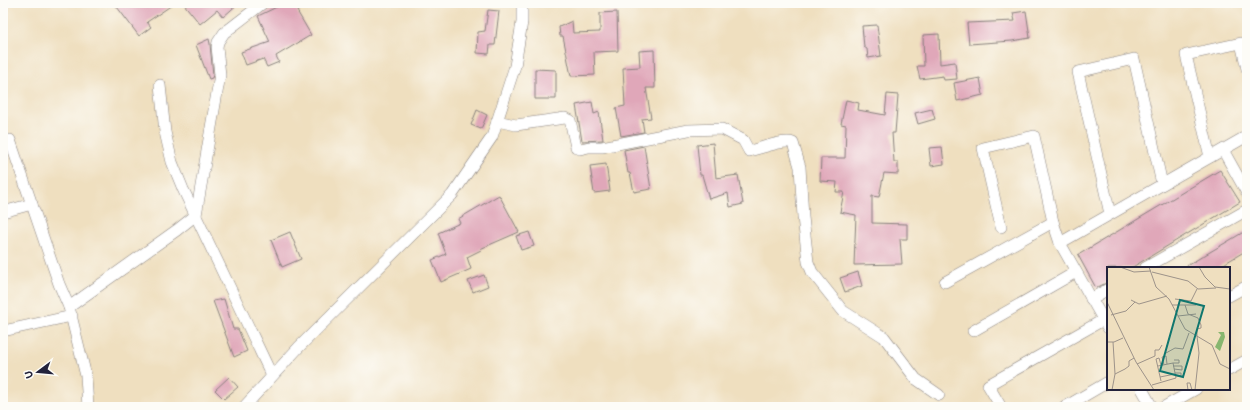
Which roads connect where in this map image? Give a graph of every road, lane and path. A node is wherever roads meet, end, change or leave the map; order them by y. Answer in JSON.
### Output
{"nodes":[{"id":1,"x":263,"y":3,"type":"edge"},
{"id":2,"x":522,"y":3,"type":"edge"},
{"id":3,"x":1247,"y":69,"type":"edge"},
{"id":4,"x":160,"y":85,"type":"dead end"},
{"id":5,"x":497,"y":121,"type":"junction"},
{"id":6,"x":1247,"y":136,"type":"edge"},
{"id":7,"x":10,"y":140,"type":"dead end"},
{"id":8,"x":1223,"y":150,"type":"junction"},
{"id":9,"x":1210,"y":157,"type":"junction"},
{"id":10,"x":1162,"y":184,"type":"junction"},
{"id":11,"x":1247,"y":193,"type":"edge"},
{"id":12,"x":32,"y":204,"type":"junction"},
{"id":13,"x":1247,"y":210,"type":"edge"},
{"id":14,"x":3,"y":212,"type":"edge"},
{"id":15,"x":1110,"y":214,"type":"junction"},
{"id":16,"x":196,"y":215,"type":"junction"},
{"id":17,"x":1053,"y":222,"type":"junction"},
{"id":18,"x":1001,"y":227,"type":"dead end"},
{"id":19,"x":1060,"y":243,"type":"junction"},
{"id":20,"x":1147,"y":267,"type":"edge"},
{"id":21,"x":1076,"y":272,"type":"junction"},
{"id":22,"x":945,"y":282,"type":"dead end"},
{"id":23,"x":1247,"y":286,"type":"edge"},
{"id":24,"x":1107,"y":290,"type":"edge"},
{"id":25,"x":1230,"y":295,"type":"edge"},
{"id":26,"x":1091,"y":298,"type":"junction"},
{"id":27,"x":70,"y":311,"type":"junction"},
{"id":28,"x":1106,"y":324,"type":"edge"},
{"id":29,"x":3,"y":331,"type":"edge"},
{"id":30,"x":973,"y":331,"type":"dead end"},
{"id":31,"x":1247,"y":360,"type":"edge"},
{"id":32,"x":1230,"y":369,"type":"edge"},
{"id":33,"x":272,"y":376,"type":"junction"},
{"id":34,"x":1107,"y":383,"type":"edge"},
{"id":35,"x":1143,"y":390,"type":"edge"},
{"id":36,"x":1194,"y":390,"type":"edge"},
{"id":37,"x":939,"y":396,"type":"dead end"},
{"id":38,"x":88,"y":407,"type":"edge"},
{"id":39,"x":244,"y":407,"type":"edge"},
{"id":40,"x":1001,"y":407,"type":"edge"},
{"id":41,"x":1065,"y":407,"type":"edge"},
{"id":42,"x":1152,"y":407,"type":"edge"},
{"id":43,"x":1164,"y":407,"type":"edge"}],
"edges":[{"from":1,"to":16,"type":"street"},
{"from":2,"to":5,"type":"street"},
{"from":3,"to":9,"type":"street"},
{"from":4,"to":16,"type":"street"},
{"from":5,"to":33,"type":"street"},
{"from":5,"to":37,"type":"street"},
{"from":6,"to":8,"type":"street"},
{"from":7,"to":12,"type":"street"},
{"from":8,"to":9,"type":"street"},
{"from":8,"to":11,"type":"street"},
{"from":9,"to":10,"type":"street"},
{"from":10,"to":15,"type":"street"},
{"from":10,"to":15,"type":"street"},
{"from":12,"to":14,"type":"street"},
{"from":12,"to":27,"type":"street"},
{"from":13,"to":20,"type":"street"},
{"from":15,"to":19,"type":"street"},
{"from":16,"to":27,"type":"street"},
{"from":16,"to":33,"type":"street"},
{"from":17,"to":18,"type":"street"},
{"from":17,"to":19,"type":"street"},
{"from":17,"to":22,"type":"street"},
{"from":19,"to":21,"type":"street"},
{"from":21,"to":26,"type":"street"},
{"from":21,"to":30,"type":"street"},
{"from":23,"to":25,"type":"street"},
{"from":24,"to":26,"type":"street"},
{"from":26,"to":28,"type":"street"},
{"from":27,"to":29,"type":"street"},
{"from":27,"to":38,"type":"street"},
{"from":28,"to":40,"type":"street"},
{"from":31,"to":32,"type":"street"},
{"from":33,"to":39,"type":"street"},
{"from":34,"to":41,"type":"street"},
{"from":35,"to":42,"type":"street"},
{"from":36,"to":43,"type":"street"}]}
